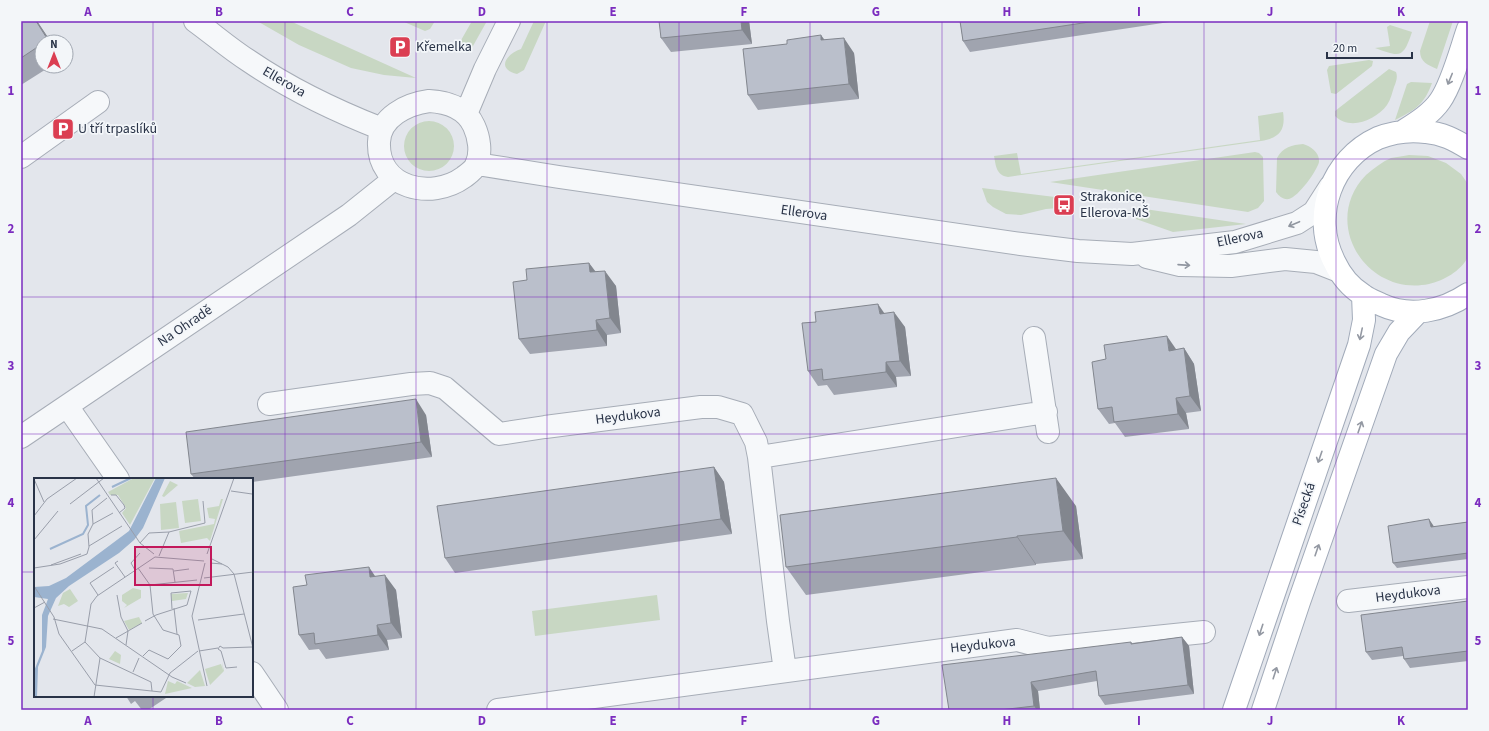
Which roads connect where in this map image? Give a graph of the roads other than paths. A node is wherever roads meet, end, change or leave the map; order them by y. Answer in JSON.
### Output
{"nodes":[{"id":1,"x":195,"y":21,"type":"edge"},
{"id":2,"x":509,"y":21,"type":"edge"},
{"id":3,"x":1468,"y":29,"type":"edge"},
{"id":4,"x":98,"y":102,"type":"dead end"},
{"id":5,"x":466,"y":114,"type":"junction"},
{"id":6,"x":382,"y":129,"type":"junction"},
{"id":7,"x":1402,"y":132,"type":"junction"},
{"id":8,"x":1468,"y":148,"type":"edge"},
{"id":9,"x":21,"y":157,"type":"edge"},
{"id":10,"x":477,"y":164,"type":"junction"},
{"id":11,"x":394,"y":179,"type":"junction"},
{"id":12,"x":1330,"y":187,"type":"junction"},
{"id":13,"x":1132,"y":254,"type":"junction"},
{"id":14,"x":1339,"y":271,"type":"junction"},
{"id":15,"x":1363,"y":295,"type":"junction"},
{"id":16,"x":1464,"y":299,"type":"edge"},
{"id":17,"x":1418,"y":312,"type":"junction"},
{"id":18,"x":1034,"y":338,"type":"dead end"},
{"id":19,"x":269,"y":404,"type":"dead end"},
{"id":20,"x":67,"y":406,"type":"junction"},
{"id":21,"x":21,"y":437,"type":"edge"},
{"id":22,"x":759,"y":457,"type":"junction"},
{"id":23,"x":117,"y":478,"type":"edge"},
{"id":24,"x":1468,"y":587,"type":"edge"},
{"id":25,"x":1348,"y":601,"type":"dead end"},
{"id":26,"x":1204,"y":632,"type":"dead end"},
{"id":27,"x":785,"y":671,"type":"junction"},
{"id":28,"x":253,"y":674,"type":"edge"},
{"id":29,"x":277,"y":710,"type":"edge"},
{"id":30,"x":498,"y":710,"type":"edge"},
{"id":31,"x":1234,"y":710,"type":"edge"},
{"id":32,"x":1263,"y":710,"type":"edge"}],
"edges":[{"from":1,"to":6,"type":"street","name":"Ellerova"},
{"from":2,"to":5,"type":"street"},
{"from":3,"to":7,"type":"main road","one_way":true},
{"from":4,"to":9,"type":"street"},
{"from":5,"to":6,"type":"street"},
{"from":5,"to":10,"type":"street"},
{"from":6,"to":11,"type":"street"},
{"from":7,"to":8,"type":"main road"},
{"from":7,"to":12,"type":"main road"},
{"from":10,"to":11,"type":"street"},
{"from":10,"to":13,"type":"street","name":"Ellerova"},
{"from":11,"to":20,"type":"street","name":"Na Ohradě"},
{"from":12,"to":13,"type":"street","name":"Ellerova","one_way":true},
{"from":12,"to":14,"type":"main road"},
{"from":13,"to":14,"type":"street","name":"Ellerova","one_way":true},
{"from":14,"to":15,"type":"main road"},
{"from":15,"to":17,"type":"main road"},
{"from":15,"to":31,"type":"main road","name":"Písecká","one_way":true},
{"from":16,"to":17,"type":"main road"},
{"from":32,"to":17,"type":"main road","name":"Písecká","one_way":true},
{"from":18,"to":22,"type":"street"},
{"from":19,"to":22,"type":"street","name":"Heydukova"},
{"from":20,"to":21,"type":"street","name":"Na Ohradě"},
{"from":20,"to":23,"type":"street"},
{"from":22,"to":27,"type":"street","name":"Heydukova"},
{"from":24,"to":25,"type":"street","name":"Heydukova"},
{"from":26,"to":27,"type":"street","name":"Heydukova"},
{"from":27,"to":30,"type":"street","name":"Heydukova"},
{"from":28,"to":29,"type":"street"}]}
